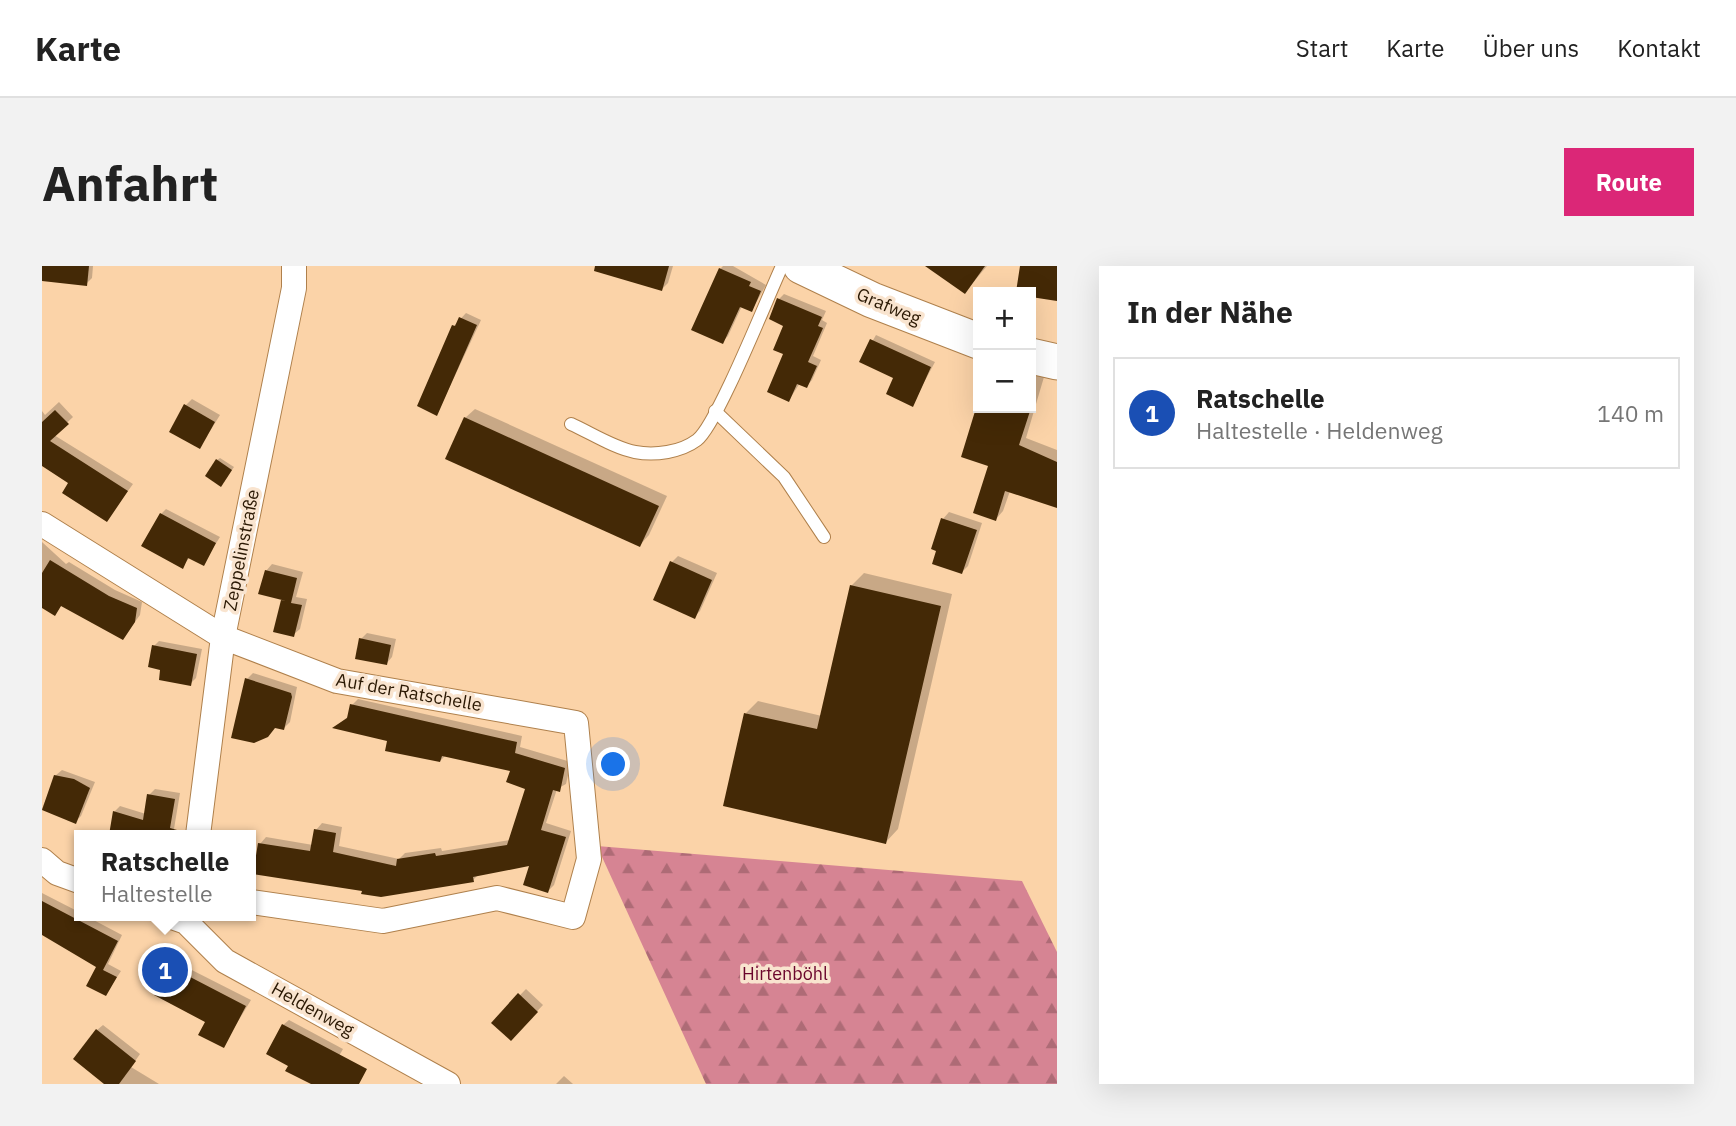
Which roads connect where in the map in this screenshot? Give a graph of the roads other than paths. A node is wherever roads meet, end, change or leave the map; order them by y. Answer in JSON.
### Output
{"nodes":[{"id":1,"x":294,"y":266,"type":"edge"},
{"id":2,"x":782,"y":266,"type":"edge"},
{"id":3,"x":801,"y":266,"type":"edge"},
{"id":4,"x":973,"y":339,"type":"edge"},
{"id":5,"x":1036,"y":357,"type":"edge"},
{"id":6,"x":1057,"y":362,"type":"edge"},
{"id":7,"x":715,"y":411,"type":"junction"},
{"id":8,"x":571,"y":424,"type":"dead end"},
{"id":9,"x":42,"y":524,"type":"edge"},
{"id":10,"x":824,"y":537,"type":"dead end"},
{"id":11,"x":223,"y":637,"type":"junction"},
{"id":12,"x":199,"y":830,"type":"edge"},
{"id":13,"x":256,"y":903,"type":"edge"},
{"id":14,"x":189,"y":921,"type":"edge"},
{"id":15,"x":448,"y":1084,"type":"edge"}],
"edges":[{"from":1,"to":11,"type":"street","name":"Zeppelinstraße"},
{"from":2,"to":7,"type":"lane"},
{"from":3,"to":4,"type":"main road","name":"Grafweg"},
{"from":5,"to":6,"type":"main road"},
{"from":7,"to":8,"type":"lane"},
{"from":7,"to":10,"type":"lane"},
{"from":9,"to":11,"type":"street","name":"Auf der Ratschelle"},
{"from":11,"to":12,"type":"street","name":"Zeppelinstraße"},
{"from":11,"to":13,"type":"street","name":"Auf der Ratschelle"},
{"from":14,"to":15,"type":"street","name":"Heldenweg"}]}
